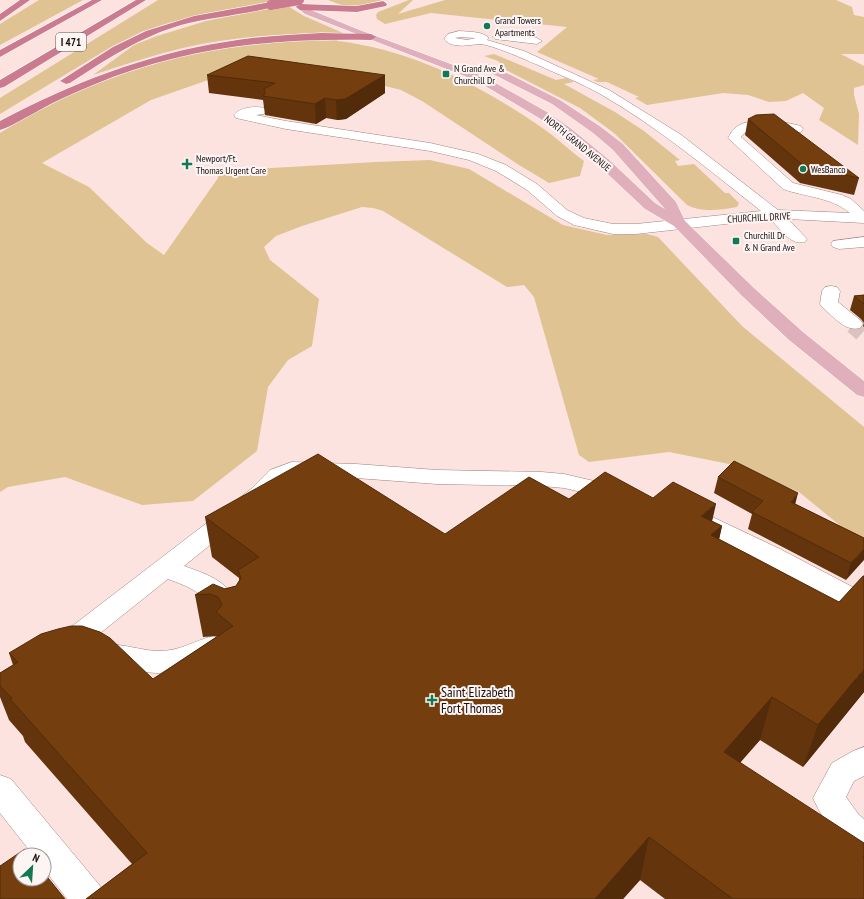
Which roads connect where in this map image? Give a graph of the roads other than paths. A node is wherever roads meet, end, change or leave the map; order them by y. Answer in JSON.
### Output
{"nodes":[{"id":1,"x":26,"y":0,"type":"edge"},
{"id":2,"x":98,"y":0,"type":"edge"},
{"id":3,"x":142,"y":0,"type":"edge"},
{"id":4,"x":319,"y":0,"type":"edge"},
{"id":5,"x":393,"y":0,"type":"edge"},
{"id":6,"x":297,"y":2,"type":"edge"},
{"id":7,"x":383,"y":4,"type":"junction"},
{"id":8,"x":332,"y":9,"type":"junction"},
{"id":9,"x":0,"y":18,"type":"edge"},
{"id":10,"x":364,"y":19,"type":"joint"},
{"id":11,"x":371,"y":37,"type":"junction"},
{"id":12,"x":537,"y":41,"type":"dead end"},
{"id":13,"x":0,"y":54,"type":"edge"},
{"id":14,"x":476,"y":63,"type":"dead end"},
{"id":15,"x":0,"y":85,"type":"edge"},
{"id":16,"x":260,"y":111,"type":"dead end"},
{"id":17,"x":275,"y":118,"type":"junction"},
{"id":18,"x":303,"y":118,"type":"edge"},
{"id":19,"x":0,"y":125,"type":"edge"},
{"id":20,"x":798,"y":128,"type":"dead end"},
{"id":21,"x":773,"y":174,"type":"junction"},
{"id":22,"x":801,"y":181,"type":"edge"},
{"id":23,"x":827,"y":185,"type":"edge"},
{"id":24,"x":845,"y":200,"type":"junction"},
{"id":25,"x":774,"y":214,"type":"junction"},
{"id":26,"x":863,"y":218,"type":"edge"},
{"id":27,"x":679,"y":223,"type":"junction"},
{"id":28,"x":799,"y":239,"type":"dead end"},
{"id":29,"x":864,"y":242,"type":"edge"},
{"id":30,"x":839,"y":244,"type":"dead end"},
{"id":31,"x":830,"y":291,"type":"dead end"},
{"id":32,"x":860,"y":330,"type":"tunnel mouth"},
{"id":33,"x":862,"y":388,"type":"edge"},
{"id":34,"x":636,"y":497,"type":"edge"},
{"id":35,"x":672,"y":508,"type":"edge"},
{"id":36,"x":165,"y":568,"type":"junction"},
{"id":37,"x":864,"y":605,"type":"edge"},
{"id":38,"x":232,"y":619,"type":"edge"},
{"id":39,"x":67,"y":644,"type":"junction"},
{"id":40,"x":214,"y":646,"type":"edge"},
{"id":41,"x":45,"y":662,"type":"edge"},
{"id":42,"x":864,"y":760,"type":"edge"},
{"id":43,"x":0,"y":788,"type":"edge"},
{"id":44,"x":864,"y":838,"type":"edge"},
{"id":45,"x":89,"y":899,"type":"edge"}],
"edges":[{"from":1,"to":9,"type":"highway"},
{"from":2,"to":13,"type":"highway","number":"I 471"},
{"from":3,"to":15,"type":"highway","number":"I 471"},
{"from":4,"to":8,"type":"main road"},
{"from":5,"to":7,"type":"highway"},
{"from":6,"to":8,"type":"highway"},
{"from":6,"to":11,"type":"main road","name":"NORTH GRAND AVENUE"},
{"from":6,"to":19,"type":"highway","bridge":true},
{"from":7,"to":8,"type":"highway"},
{"from":7,"to":10,"type":"highway"},
{"from":8,"to":10,"type":"main road"},
{"from":11,"to":19,"type":"highway"},
{"from":11,"to":27,"type":"main road","name":"NORTH GRAND AVENUE"},
{"from":12,"to":25,"type":"street"},
{"from":14,"to":27,"type":"main road","name":"NORTH GRAND AVENUE"},
{"from":16,"to":17,"type":"street","name":"CHURCHILL DRIVE"},
{"from":17,"to":18,"type":"street"},
{"from":17,"to":27,"type":"street","name":"CHURCHILL DRIVE"},
{"from":20,"to":21,"type":"street"},
{"from":21,"to":22,"type":"street"},
{"from":21,"to":24,"type":"street"},
{"from":23,"to":24,"type":"street"},
{"from":24,"to":26,"type":"street"},
{"from":25,"to":26,"type":"street","name":"CHURCHILL DRIVE"},
{"from":25,"to":27,"type":"street","name":"CHURCHILL DRIVE"},
{"from":25,"to":28,"type":"street"},
{"from":27,"to":33,"type":"main road","name":"NORTH GRAND AVENUE"},
{"from":29,"to":30,"type":"street"},
{"from":31,"to":32,"type":"street"},
{"from":34,"to":36,"type":"street"},
{"from":35,"to":37,"type":"street"},
{"from":36,"to":38,"type":"street"},
{"from":36,"to":39,"type":"street"},
{"from":39,"to":40,"type":"street"},
{"from":39,"to":41,"type":"street"},
{"from":42,"to":44,"type":"street"},
{"from":43,"to":45,"type":"street"}]}
